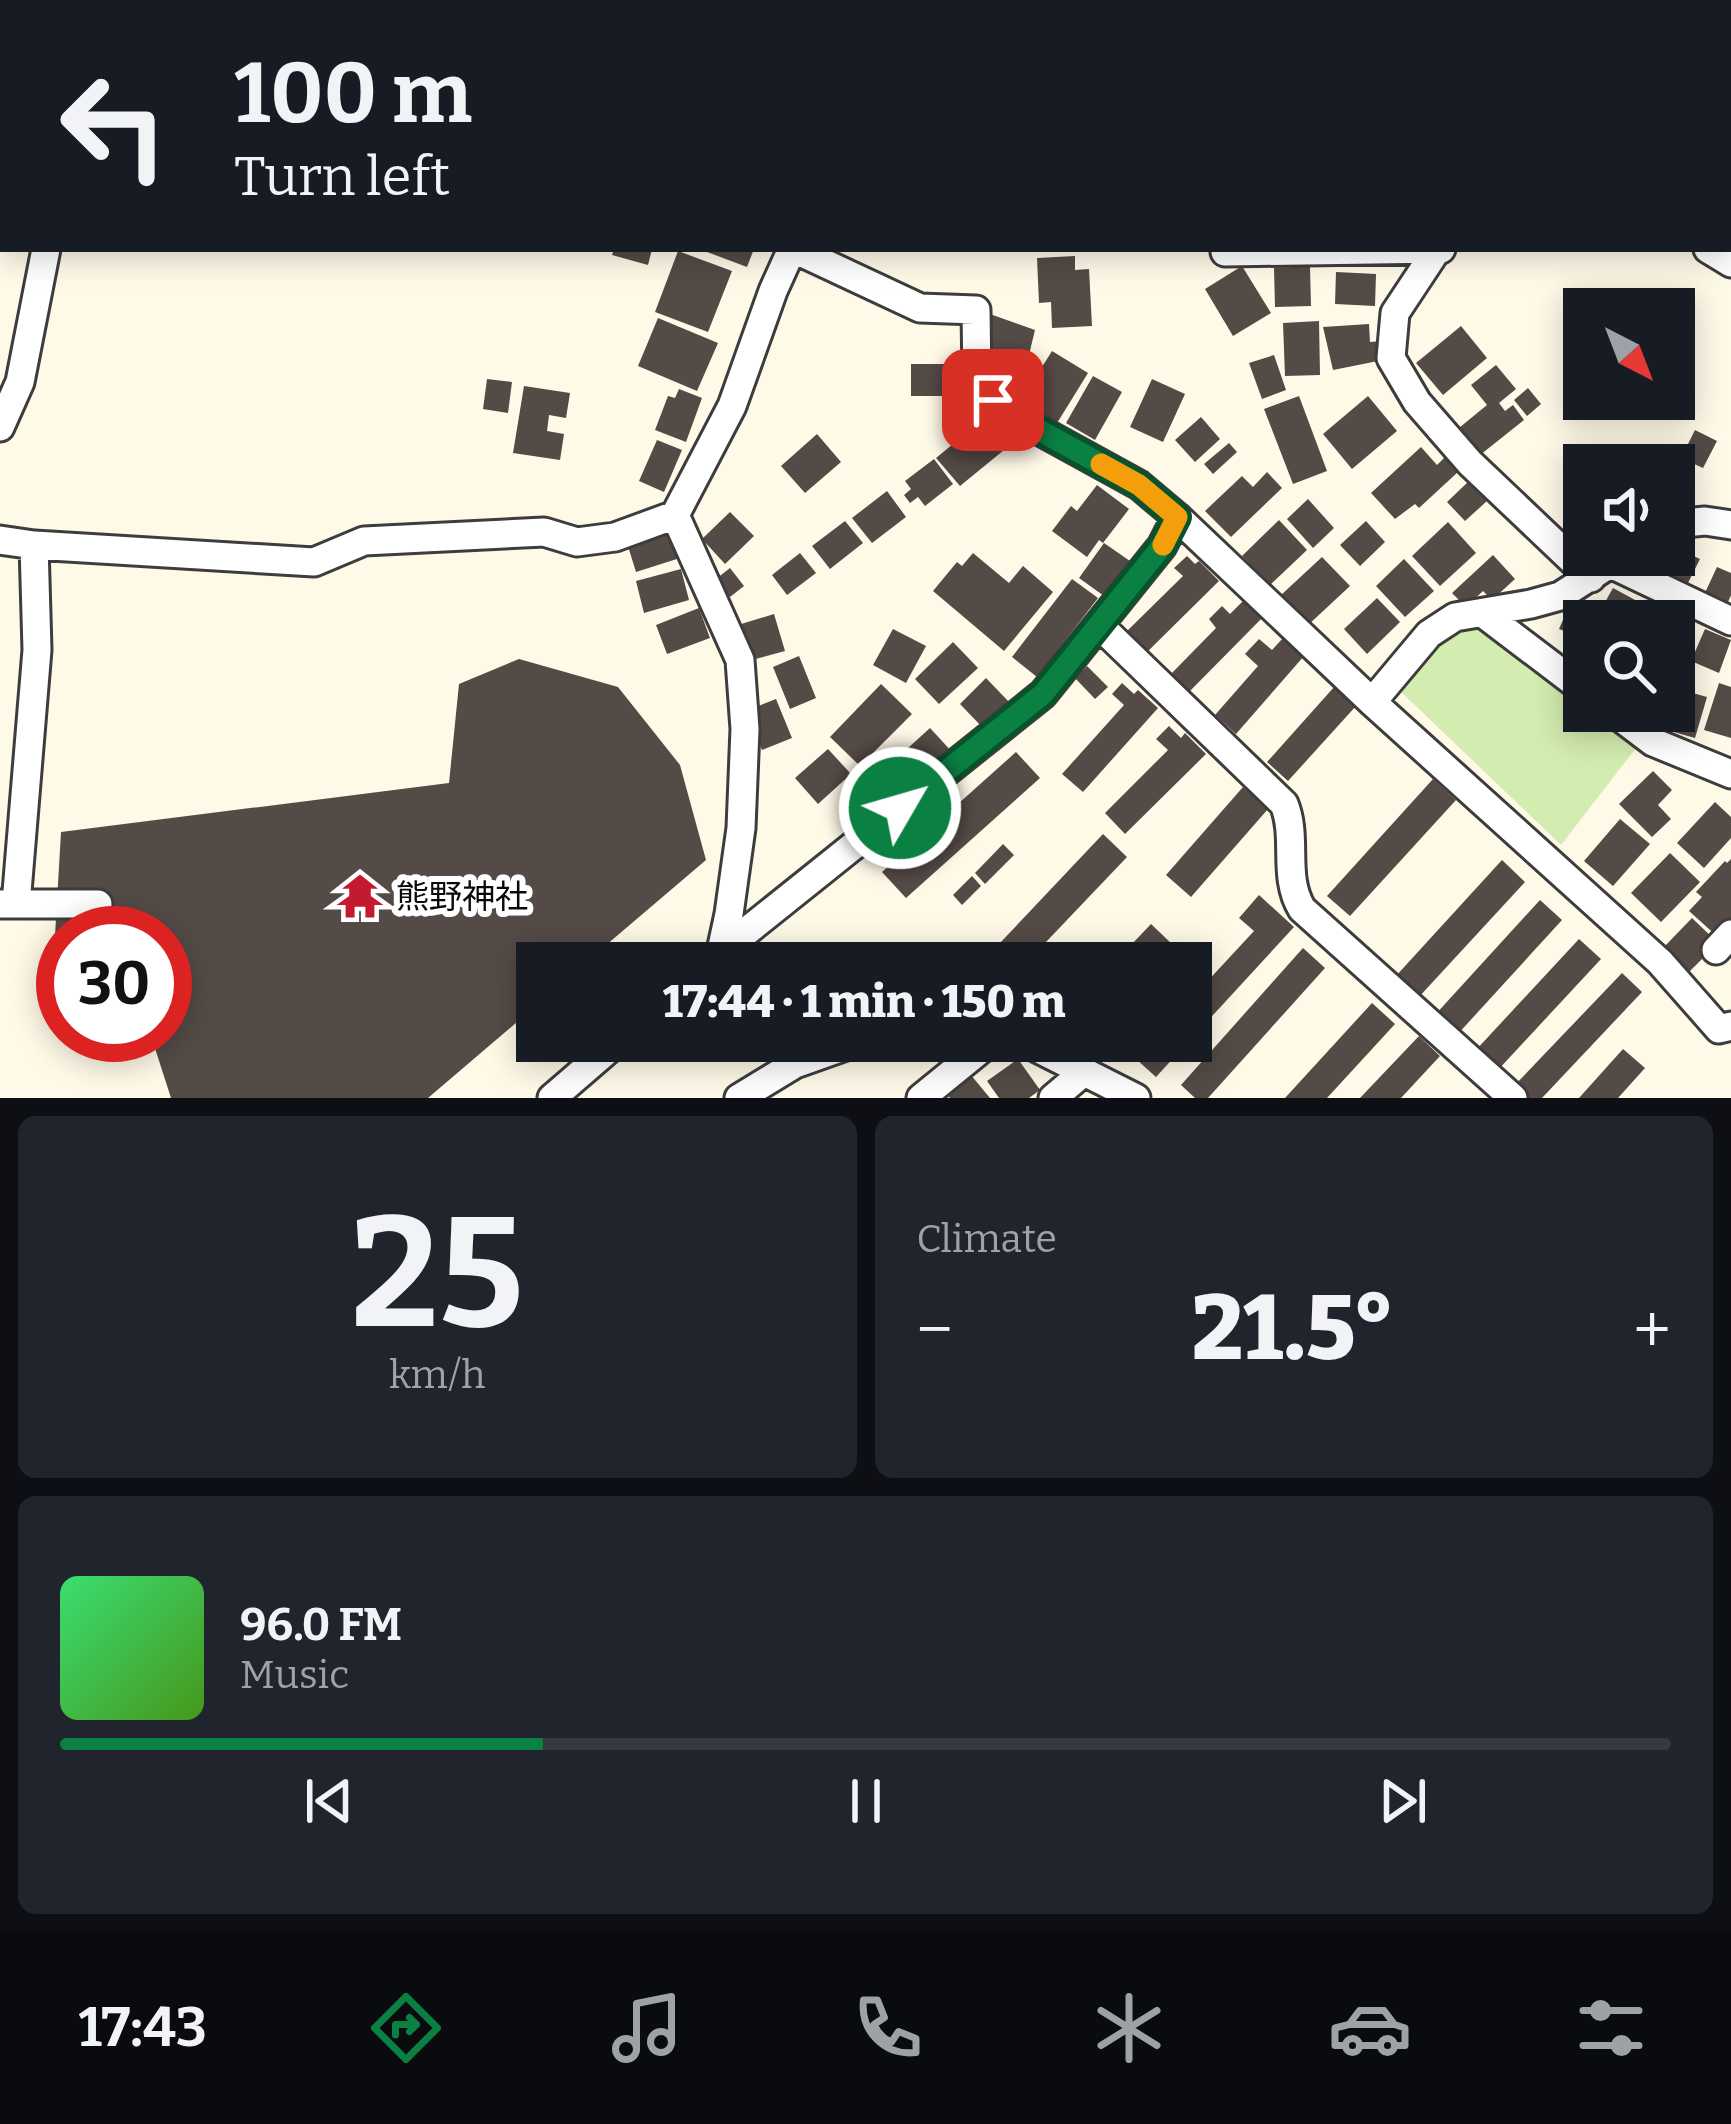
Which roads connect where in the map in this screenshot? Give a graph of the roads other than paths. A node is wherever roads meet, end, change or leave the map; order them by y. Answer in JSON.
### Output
{"nodes":[{"id":1,"x":45,"y":252,"type":"edge"},
{"id":2,"x":792,"y":252,"type":"edge"},
{"id":3,"x":799,"y":252,"type":"edge"},
{"id":4,"x":1437,"y":252,"type":"edge"},
{"id":5,"x":0,"y":427,"type":"edge"},
{"id":6,"x":675,"y":514,"type":"junction"},
{"id":7,"x":1177,"y":517,"type":"junction"},
{"id":8,"x":1695,"y":522,"type":"edge"},
{"id":9,"x":1731,"y":525,"type":"edge"},
{"id":10,"x":1563,"y":533,"type":"edge"},
{"id":11,"x":0,"y":540,"type":"edge"},
{"id":12,"x":34,"y":545,"type":"junction"},
{"id":13,"x":1592,"y":576,"type":"edge"},
{"id":14,"x":1630,"y":576,"type":"edge"},
{"id":15,"x":1484,"y":614,"type":"junction"},
{"id":16,"x":1731,"y":621,"type":"edge"},
{"id":17,"x":1099,"y":625,"type":"junction"},
{"id":18,"x":1563,"y":674,"type":"edge"},
{"id":19,"x":1372,"y":702,"type":"junction"},
{"id":20,"x":1640,"y":732,"type":"edge"},
{"id":21,"x":1731,"y":774,"type":"edge"},
{"id":22,"x":8,"y":904,"type":"edge"},
{"id":23,"x":98,"y":904,"type":"dead end"},
{"id":24,"x":717,"y":942,"type":"edge"},
{"id":25,"x":733,"y":942,"type":"edge"},
{"id":26,"x":1731,"y":1026,"type":"edge"},
{"id":27,"x":594,"y":1062,"type":"edge"},
{"id":28,"x":801,"y":1062,"type":"edge"},
{"id":29,"x":965,"y":1062,"type":"edge"},
{"id":30,"x":1066,"y":1062,"type":"edge"},
{"id":31,"x":1085,"y":1071,"type":"junction"},
{"id":32,"x":552,"y":1098,"type":"edge"},
{"id":33,"x":739,"y":1098,"type":"edge"},
{"id":34,"x":921,"y":1098,"type":"edge"},
{"id":35,"x":1053,"y":1098,"type":"edge"},
{"id":36,"x":1136,"y":1098,"type":"edge"},
{"id":37,"x":1513,"y":1098,"type":"edge"}],
"edges":[{"from":1,"to":5,"type":"street"},
{"from":2,"to":6,"type":"street"},
{"from":3,"to":7,"type":"street"},
{"from":4,"to":10,"type":"street"},
{"from":6,"to":12,"type":"street"},
{"from":6,"to":24,"type":"street"},
{"from":7,"to":17,"type":"street"},
{"from":7,"to":19,"type":"street"},
{"from":8,"to":9,"type":"street"},
{"from":11,"to":12,"type":"street"},
{"from":12,"to":22,"type":"street"},
{"from":13,"to":15,"type":"street"},
{"from":14,"to":16,"type":"street"},
{"from":15,"to":18,"type":"street"},
{"from":15,"to":19,"type":"street"},
{"from":17,"to":25,"type":"street"},
{"from":17,"to":37,"type":"street"},
{"from":19,"to":26,"type":"street"},
{"from":20,"to":21,"type":"street"},
{"from":22,"to":23,"type":"street"},
{"from":27,"to":32,"type":"street"},
{"from":28,"to":33,"type":"street"},
{"from":29,"to":34,"type":"street"},
{"from":30,"to":31,"type":"street"},
{"from":31,"to":35,"type":"street"},
{"from":31,"to":36,"type":"street"}]}
